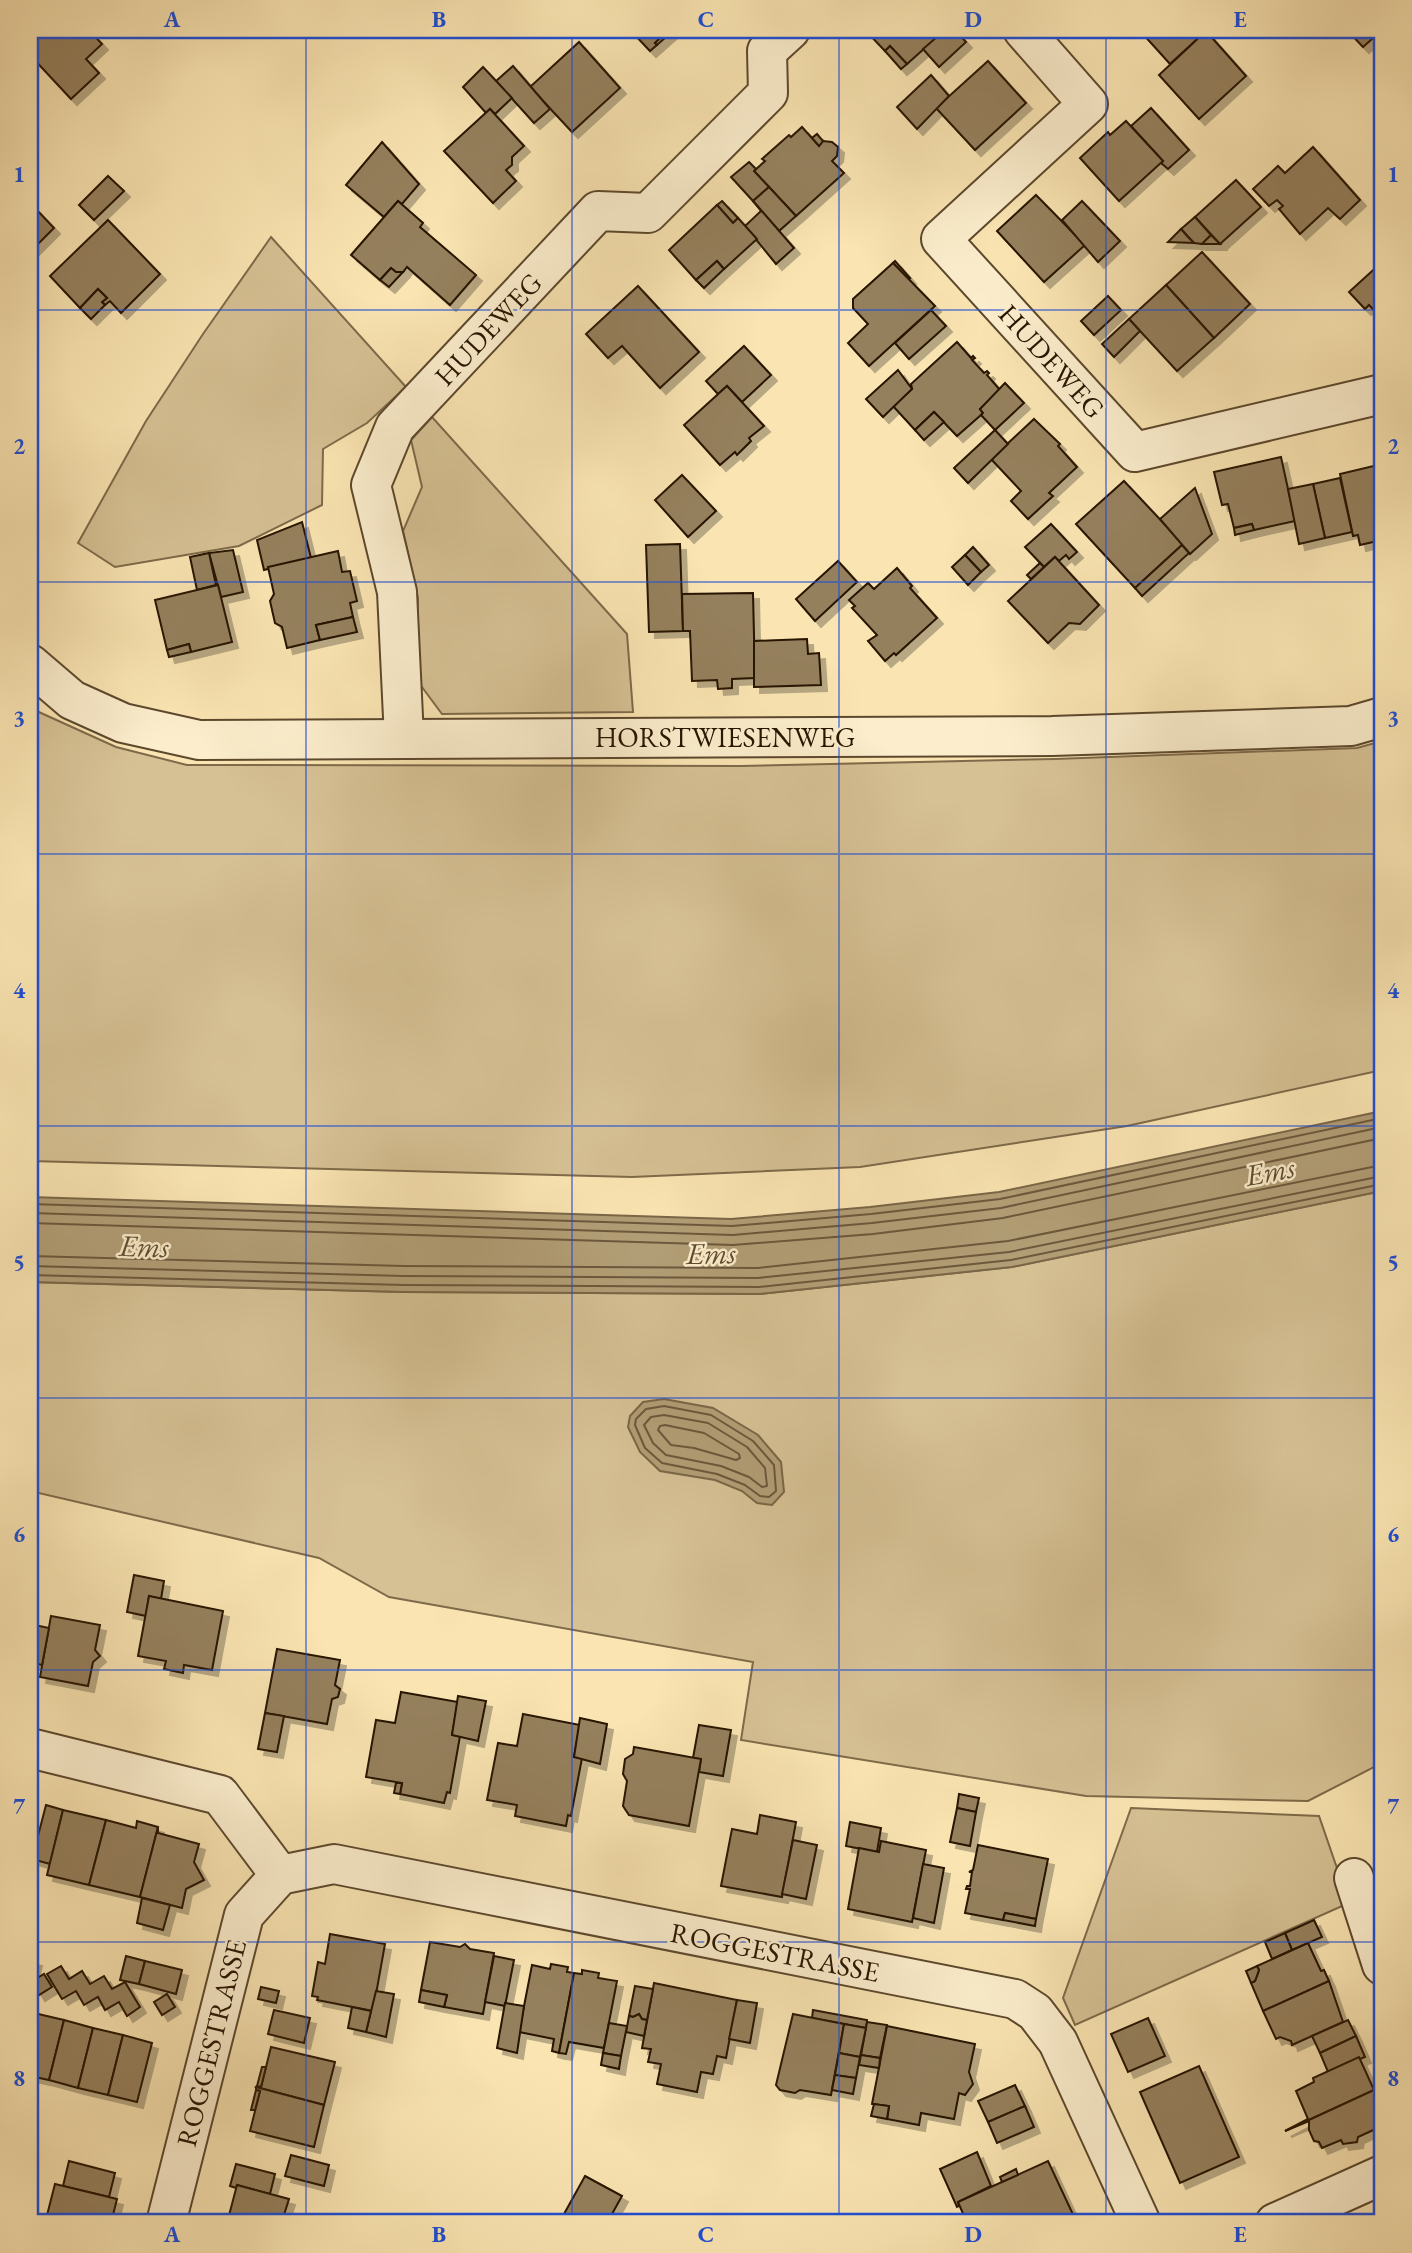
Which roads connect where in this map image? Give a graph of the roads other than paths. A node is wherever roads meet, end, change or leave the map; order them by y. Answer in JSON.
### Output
{"nodes":[{"id":1,"x":790,"y":30,"type":"edge"},
{"id":2,"x":1023,"y":30,"type":"edge"},
{"id":3,"x":1382,"y":394,"type":"edge"},
{"id":4,"x":30,"y":664,"type":"edge"},
{"id":5,"x":1382,"y":717,"type":"edge"},
{"id":6,"x":404,"y":738,"type":"junction"},
{"id":7,"x":30,"y":1748,"type":"edge"},
{"id":8,"x":280,"y":1875,"type":"junction"},
{"id":9,"x":1354,"y":1878,"type":"dead end"},
{"id":10,"x":1382,"y":1965,"type":"edge"},
{"id":11,"x":1382,"y":2175,"type":"edge"},
{"id":12,"x":166,"y":2223,"type":"edge"},
{"id":13,"x":1141,"y":2223,"type":"edge"},
{"id":14,"x":1275,"y":2223,"type":"edge"}],
"edges":[{"from":1,"to":6,"type":"street","name":"HUDEWEG"},
{"from":2,"to":3,"type":"street","name":"HUDEWEG"},
{"from":4,"to":6,"type":"street","name":"HORSTWIESENWEG"},
{"from":5,"to":6,"type":"street","name":"HORSTWIESENWEG"},
{"from":7,"to":8,"type":"street"},
{"from":8,"to":12,"type":"street","name":"ROGGESTRASSE"},
{"from":8,"to":13,"type":"street","name":"ROGGESTRASSE"},
{"from":9,"to":10,"type":"street"},
{"from":11,"to":14,"type":"street"}]}
